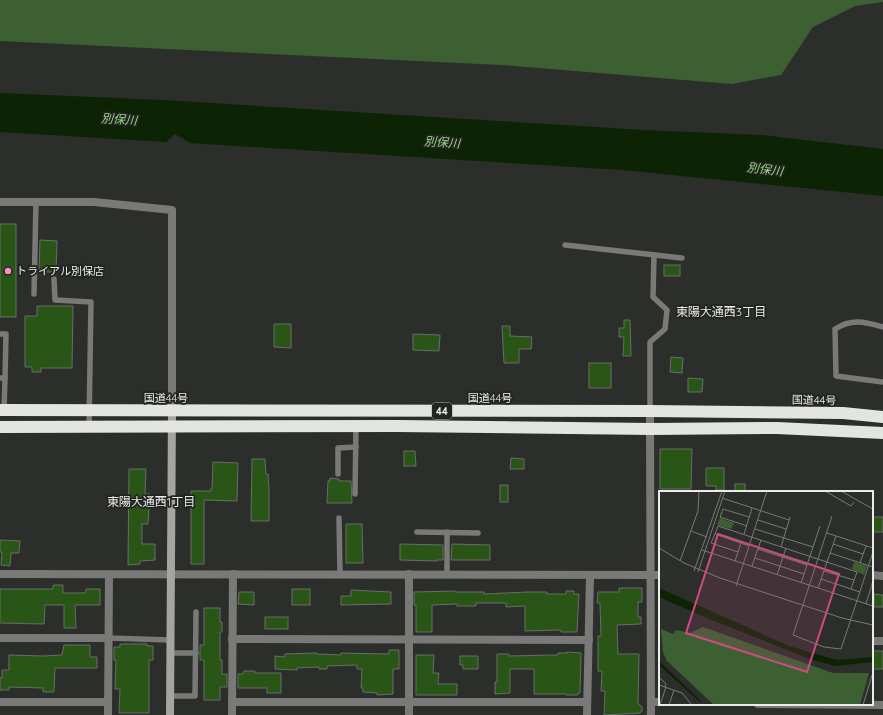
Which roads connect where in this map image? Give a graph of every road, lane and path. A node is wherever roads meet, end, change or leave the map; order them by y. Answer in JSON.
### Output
{"nodes":[{"id":1,"x":36,"y":201,"type":"junction"},
{"id":2,"x":0,"y":202,"type":"edge"},
{"id":3,"x":566,"y":245,"type":"dead end"},
{"id":4,"x":654,"y":255,"type":"junction"},
{"id":5,"x":682,"y":258,"type":"dead end"},
{"id":6,"x":54,"y":279,"type":"dead end"},
{"id":7,"x":34,"y":294,"type":"dead end"},
{"id":8,"x":883,"y":327,"type":"edge"},
{"id":9,"x":0,"y":334,"type":"edge"},
{"id":10,"x":3,"y":378,"type":"edge"},
{"id":11,"x":883,"y":382,"type":"edge"},
{"id":12,"x":2,"y":410,"type":"edge"},
{"id":13,"x":90,"y":411,"type":"junction"},
{"id":14,"x":172,"y":411,"type":"junction"},
{"id":15,"x":650,"y":411,"type":"junction"},
{"id":16,"x":883,"y":417,"type":"edge"},
{"id":17,"x":356,"y":426,"type":"junction"},
{"id":18,"x":0,"y":427,"type":"edge"},
{"id":19,"x":89,"y":427,"type":"junction"},
{"id":20,"x":171,"y":427,"type":"junction"},
{"id":21,"x":651,"y":429,"type":"junction"},
{"id":22,"x":883,"y":433,"type":"edge"},
{"id":23,"x":356,"y":447,"type":"junction"},
{"id":24,"x":338,"y":474,"type":"dead end"},
{"id":25,"x":355,"y":494,"type":"dead end"},
{"id":26,"x":339,"y":518,"type":"dead end"},
{"id":27,"x":416,"y":532,"type":"dead end"},
{"id":28,"x":447,"y":532,"type":"junction"},
{"id":29,"x":478,"y":533,"type":"dead end"},
{"id":30,"x":0,"y":574,"type":"edge"},
{"id":31,"x":233,"y":574,"type":"junction"},
{"id":32,"x":340,"y":574,"type":"junction"},
{"id":33,"x":409,"y":574,"type":"junction"},
{"id":34,"x":447,"y":574,"type":"junction"},
{"id":35,"x":109,"y":575,"type":"junction"},
{"id":36,"x":170,"y":575,"type":"junction"},
{"id":37,"x":590,"y":575,"type":"junction"},
{"id":38,"x":651,"y":575,"type":"junction"},
{"id":39,"x":659,"y":575,"type":"edge"},
{"id":40,"x":196,"y":612,"type":"dead end"},
{"id":41,"x":0,"y":638,"type":"edge"},
{"id":42,"x":108,"y":638,"type":"junction"},
{"id":43,"x":170,"y":640,"type":"junction"},
{"id":44,"x":232,"y":640,"type":"junction"},
{"id":45,"x":408,"y":640,"type":"junction"},
{"id":46,"x":589,"y":640,"type":"junction"},
{"id":47,"x":170,"y":653,"type":"junction"},
{"id":48,"x":196,"y":653,"type":"junction"},
{"id":49,"x":170,"y":696,"type":"junction"},
{"id":50,"x":0,"y":702,"type":"edge"},
{"id":51,"x":108,"y":702,"type":"junction"},
{"id":52,"x":232,"y":702,"type":"junction"},
{"id":53,"x":588,"y":702,"type":"junction"},
{"id":54,"x":651,"y":702,"type":"junction"},
{"id":55,"x":659,"y":702,"type":"edge"},
{"id":56,"x":409,"y":703,"type":"junction"},
{"id":57,"x":820,"y":705,"type":"edge"},
{"id":58,"x":883,"y":706,"type":"edge"},
{"id":59,"x":108,"y":715,"type":"edge"},
{"id":60,"x":170,"y":715,"type":"edge"},
{"id":61,"x":232,"y":715,"type":"edge"},
{"id":62,"x":409,"y":715,"type":"edge"},
{"id":63,"x":587,"y":715,"type":"edge"},
{"id":64,"x":651,"y":715,"type":"edge"}],
"edges":[{"from":1,"to":2,"type":"street"},
{"from":1,"to":7,"type":"lane"},
{"from":1,"to":14,"type":"street"},
{"from":3,"to":4,"type":"lane"},
{"from":4,"to":5,"type":"lane"},
{"from":4,"to":15,"type":"lane"},
{"from":6,"to":13,"type":"lane"},
{"from":8,"to":11,"type":"lane"},
{"from":9,"to":10,"type":"lane"},
{"from":10,"to":12,"type":"lane"},
{"from":12,"to":13,"type":"highway","name":"国道44号","number":"44"},
{"from":13,"to":14,"type":"highway","name":"国道44号","number":"44"},
{"from":13,"to":19,"type":"lane"},
{"from":14,"to":15,"type":"highway","name":"国道44号","number":"44"},
{"from":14,"to":20,"type":"street"},
{"from":15,"to":16,"type":"highway","name":"国道44号","number":"44"},
{"from":15,"to":21,"type":"street"},
{"from":17,"to":20,"type":"highway","number":"44"},
{"from":17,"to":21,"type":"highway","number":"44"},
{"from":17,"to":23,"type":"lane"},
{"from":18,"to":19,"type":"highway","number":"44"},
{"from":19,"to":20,"type":"highway","number":"44"},
{"from":20,"to":36,"type":"street"},
{"from":21,"to":22,"type":"highway","number":"44"},
{"from":21,"to":38,"type":"street"},
{"from":23,"to":24,"type":"lane"},
{"from":23,"to":25,"type":"lane"},
{"from":26,"to":32,"type":"lane"},
{"from":27,"to":28,"type":"lane"},
{"from":28,"to":29,"type":"lane"},
{"from":28,"to":34,"type":"lane"},
{"from":30,"to":35,"type":"street"},
{"from":31,"to":32,"type":"street"},
{"from":31,"to":36,"type":"street"},
{"from":31,"to":44,"type":"street"},
{"from":32,"to":33,"type":"street"},
{"from":33,"to":34,"type":"street"},
{"from":33,"to":45,"type":"street"},
{"from":34,"to":37,"type":"street"},
{"from":35,"to":36,"type":"street"},
{"from":35,"to":42,"type":"street"},
{"from":36,"to":43,"type":"street"},
{"from":37,"to":38,"type":"street"},
{"from":37,"to":46,"type":"street"},
{"from":38,"to":39,"type":"street"},
{"from":38,"to":54,"type":"street"},
{"from":40,"to":48,"type":"lane"},
{"from":41,"to":42,"type":"street"},
{"from":42,"to":43,"type":"lane"},
{"from":42,"to":51,"type":"street"},
{"from":43,"to":47,"type":"street"},
{"from":44,"to":45,"type":"street"},
{"from":44,"to":52,"type":"street"},
{"from":45,"to":46,"type":"street"},
{"from":45,"to":56,"type":"street"},
{"from":46,"to":53,"type":"street"},
{"from":47,"to":48,"type":"lane"},
{"from":47,"to":49,"type":"street"},
{"from":48,"to":49,"type":"lane"},
{"from":49,"to":60,"type":"street"},
{"from":50,"to":51,"type":"street"},
{"from":51,"to":59,"type":"street"},
{"from":52,"to":56,"type":"street"},
{"from":52,"to":61,"type":"street"},
{"from":53,"to":56,"type":"street"},
{"from":53,"to":63,"type":"street"},
{"from":54,"to":55,"type":"street"},
{"from":54,"to":64,"type":"street"},
{"from":56,"to":62,"type":"street"},
{"from":57,"to":58,"type":"street"}]}
